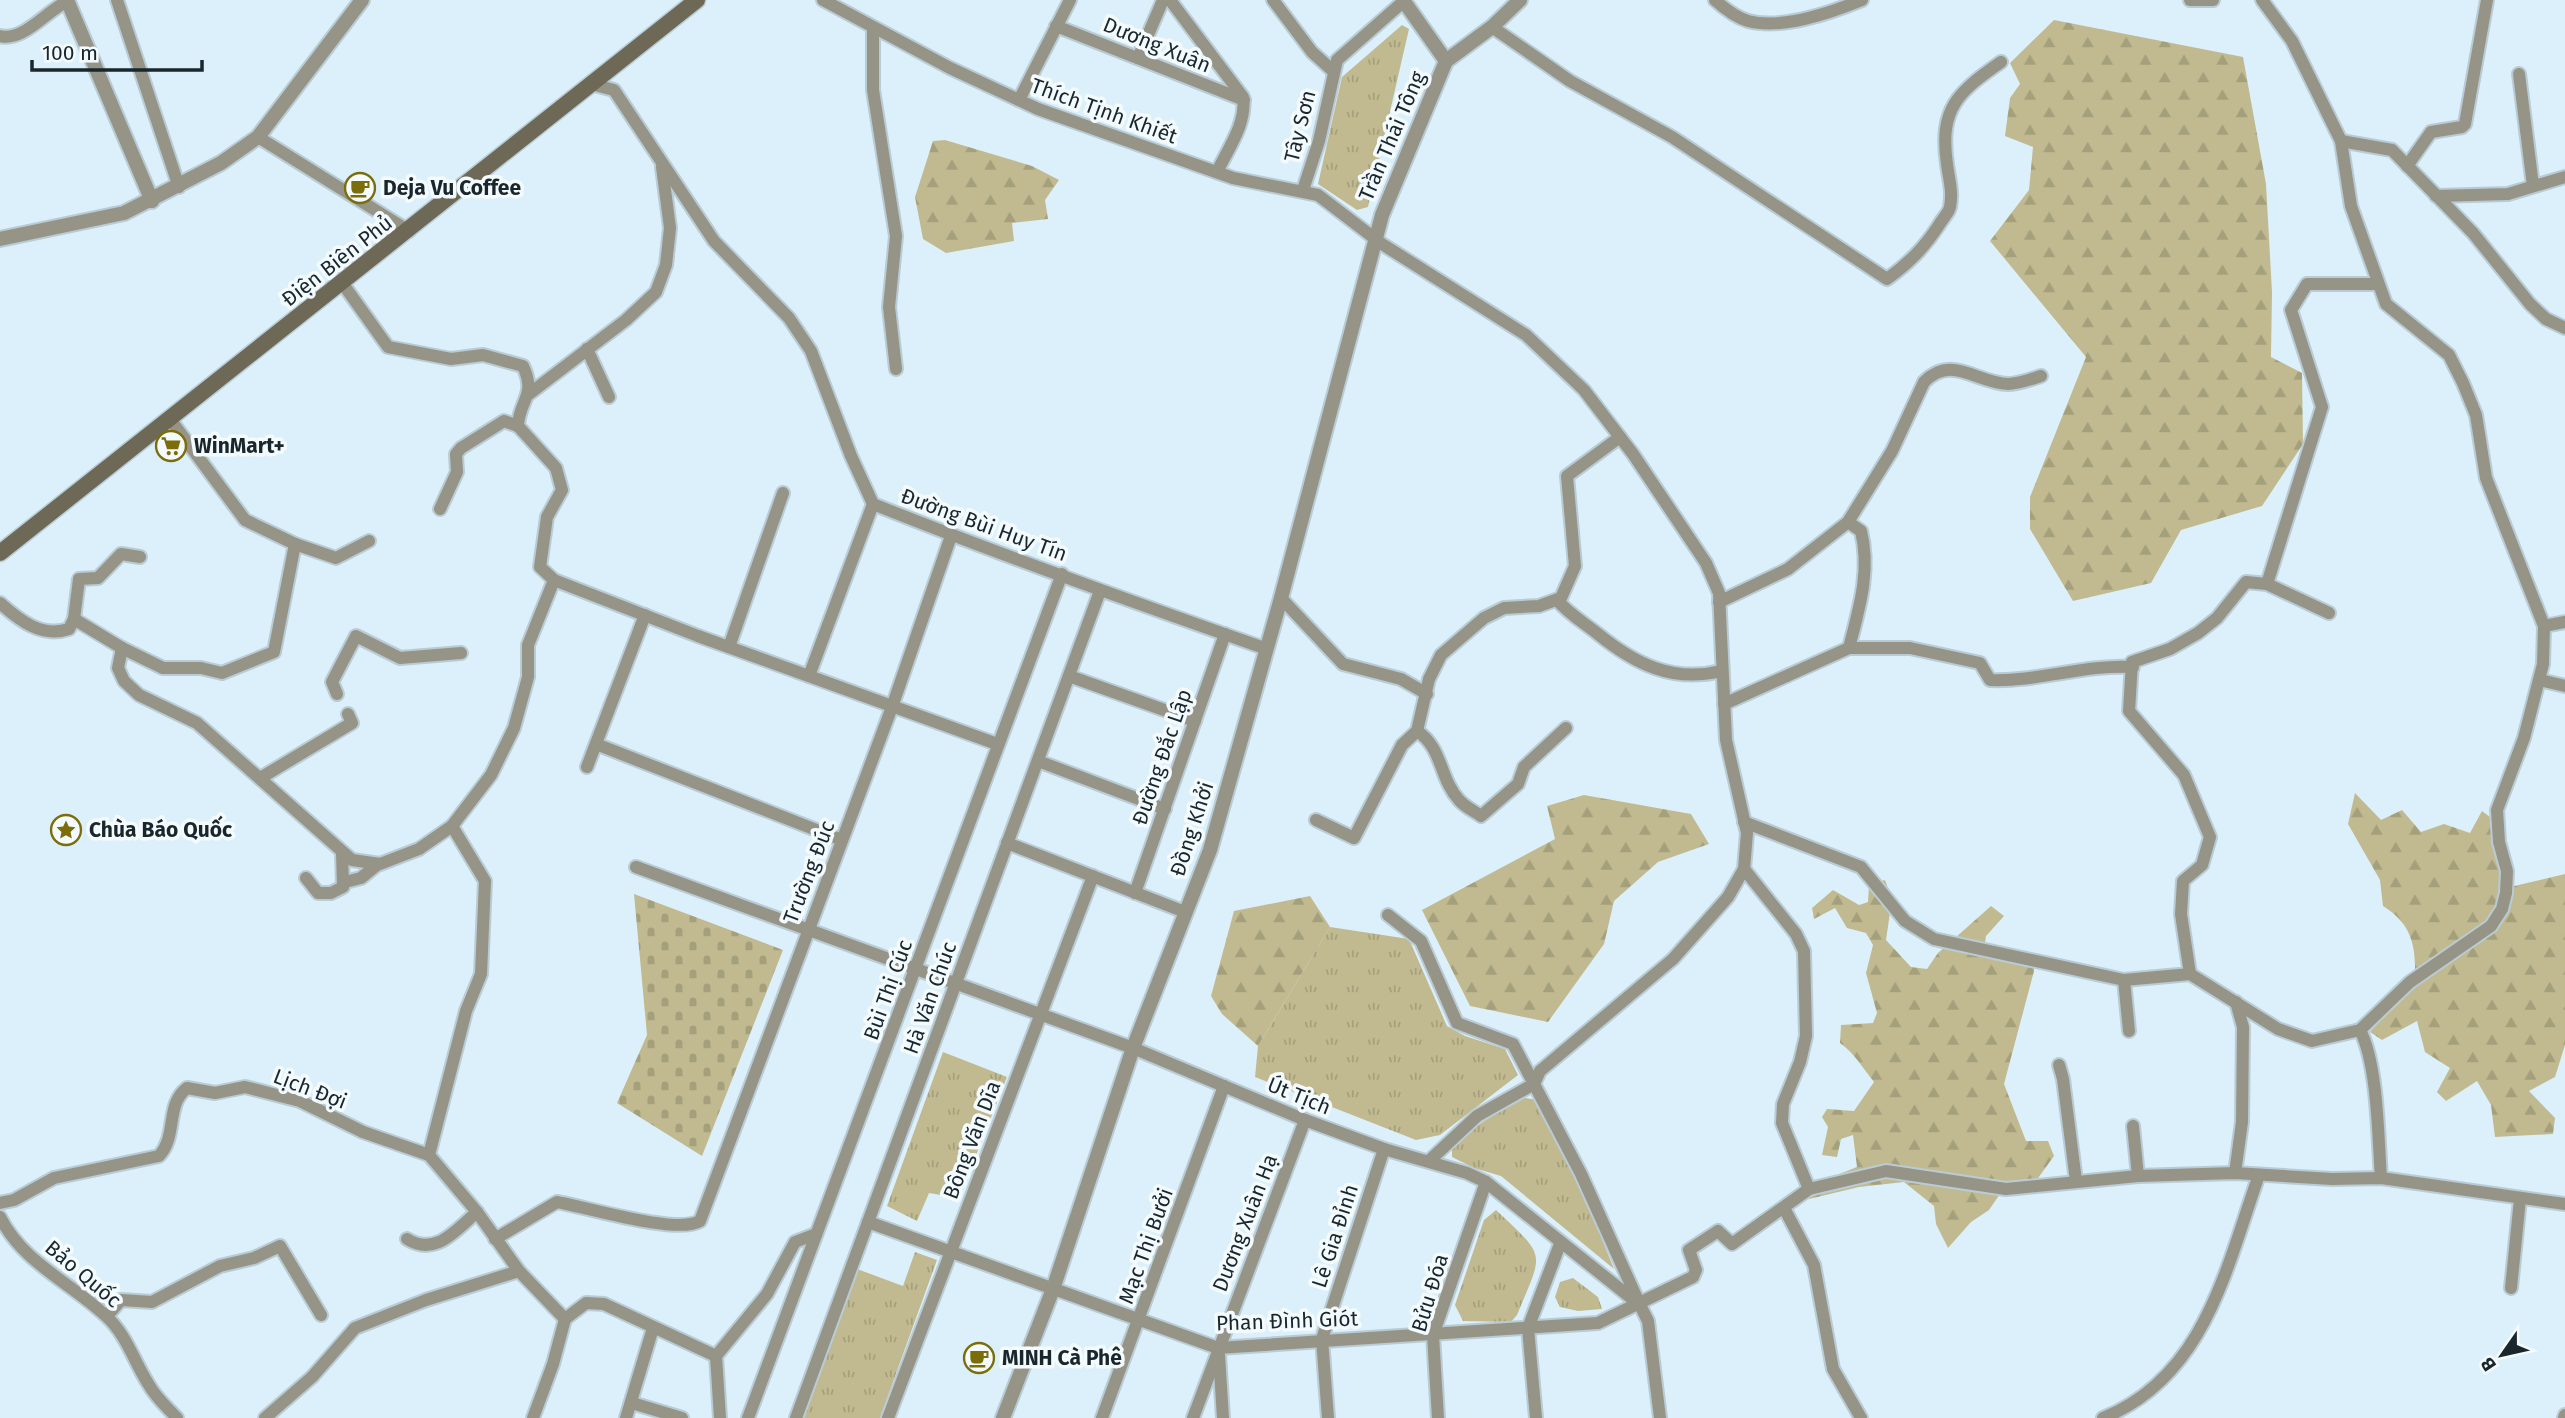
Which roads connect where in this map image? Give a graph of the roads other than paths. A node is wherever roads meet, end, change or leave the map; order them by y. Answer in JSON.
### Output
{"nodes":[{"id":1,"x":117,"y":0,"type":"edge"},
{"id":2,"x":362,"y":0,"type":"edge"},
{"id":3,"x":698,"y":0,"type":"edge"},
{"id":4,"x":823,"y":0,"type":"edge"},
{"id":5,"x":1070,"y":0,"type":"edge"},
{"id":6,"x":1163,"y":0,"type":"edge"},
{"id":7,"x":1170,"y":0,"type":"edge"},
{"id":8,"x":1273,"y":0,"type":"edge"},
{"id":9,"x":1520,"y":0,"type":"edge"},
{"id":10,"x":1715,"y":0,"type":"edge"},
{"id":11,"x":1862,"y":0,"type":"edge"},
{"id":12,"x":2190,"y":0,"type":"edge"},
{"id":13,"x":2213,"y":0,"type":"edge"},
{"id":14,"x":2262,"y":0,"type":"edge"},
{"id":15,"x":2487,"y":0,"type":"edge"},
{"id":16,"x":67,"y":1,"type":"edge"},
{"id":17,"x":1404,"y":1,"type":"edge"},
{"id":18,"x":1056,"y":26,"type":"junction"},
{"id":19,"x":873,"y":27,"type":"junction"},
{"id":20,"x":1492,"y":27,"type":"junction"},
{"id":21,"x":0,"y":36,"type":"edge"},
{"id":22,"x":1138,"y":58,"type":"junction"},
{"id":23,"x":1446,"y":61,"type":"junction"},
{"id":24,"x":2001,"y":62,"type":"dead end"},
{"id":25,"x":1333,"y":71,"type":"junction"},
{"id":26,"x":2519,"y":75,"type":"dead end"},
{"id":27,"x":591,"y":84,"type":"junction"},
{"id":28,"x":1019,"y":100,"type":"junction"},
{"id":29,"x":1244,"y":100,"type":"junction"},
{"id":30,"x":258,"y":137,"type":"junction"},
{"id":31,"x":2341,"y":141,"type":"junction"},
{"id":32,"x":661,"y":162,"type":"junction"},
{"id":33,"x":2407,"y":166,"type":"junction"},
{"id":34,"x":1217,"y":172,"type":"junction"},
{"id":35,"x":2565,"y":177,"type":"edge"},
{"id":36,"x":2533,"y":186,"type":"junction"},
{"id":37,"x":179,"y":187,"type":"junction"},
{"id":38,"x":1303,"y":190,"type":"junction"},
{"id":39,"x":2436,"y":196,"type":"junction"},
{"id":40,"x":152,"y":201,"type":"junction"},
{"id":41,"x":409,"y":230,"type":"junction"},
{"id":42,"x":0,"y":236,"type":"edge"},
{"id":43,"x":1376,"y":239,"type":"junction"},
{"id":44,"x":343,"y":284,"type":"junction"},
{"id":45,"x":2378,"y":284,"type":"junction"},
{"id":46,"x":2565,"y":328,"type":"edge"},
{"id":47,"x":587,"y":349,"type":"junction"},
{"id":48,"x":896,"y":369,"type":"dead end"},
{"id":49,"x":2041,"y":376,"type":"dead end"},
{"id":50,"x":529,"y":394,"type":"junction"},
{"id":51,"x":609,"y":397,"type":"dead end"},
{"id":52,"x":170,"y":419,"type":"junction"},
{"id":53,"x":517,"y":426,"type":"junction"},
{"id":54,"x":1620,"y":437,"type":"junction"},
{"id":55,"x":783,"y":493,"type":"dead end"},
{"id":56,"x":873,"y":504,"type":"junction"},
{"id":57,"x":440,"y":509,"type":"dead end"},
{"id":58,"x":1848,"y":522,"type":"junction"},
{"id":59,"x":951,"y":536,"type":"junction"},
{"id":60,"x":369,"y":541,"type":"dead end"},
{"id":61,"x":295,"y":544,"type":"junction"},
{"id":62,"x":0,"y":553,"type":"edge"},
{"id":63,"x":140,"y":557,"type":"dead end"},
{"id":64,"x":1062,"y":573,"type":"junction"},
{"id":65,"x":554,"y":580,"type":"junction"},
{"id":66,"x":2267,"y":584,"type":"junction"},
{"id":67,"x":1100,"y":591,"type":"junction"},
{"id":68,"x":1281,"y":598,"type":"junction"},
{"id":69,"x":1556,"y":600,"type":"junction"},
{"id":70,"x":1719,"y":602,"type":"junction"},
{"id":71,"x":0,"y":603,"type":"edge"},
{"id":72,"x":2329,"y":612,"type":"dead end"},
{"id":73,"x":645,"y":615,"type":"junction"},
{"id":74,"x":74,"y":619,"type":"junction"},
{"id":75,"x":2565,"y":622,"type":"edge"},
{"id":76,"x":2544,"y":626,"type":"junction"},
{"id":77,"x":1224,"y":634,"type":"junction"},
{"id":78,"x":121,"y":648,"type":"junction"},
{"id":79,"x":729,"y":648,"type":"junction"},
{"id":80,"x":1849,"y":648,"type":"junction"},
{"id":81,"x":1267,"y":649,"type":"junction"},
{"id":82,"x":461,"y":653,"type":"dead end"},
{"id":83,"x":2133,"y":667,"type":"junction"},
{"id":84,"x":1721,"y":671,"type":"junction"},
{"id":85,"x":808,"y":676,"type":"junction"},
{"id":86,"x":1069,"y":676,"type":"junction"},
{"id":87,"x":2540,"y":680,"type":"junction"},
{"id":88,"x":2565,"y":686,"type":"edge"},
{"id":89,"x":337,"y":694,"type":"dead end"},
{"id":90,"x":1427,"y":694,"type":"junction"},
{"id":91,"x":1724,"y":704,"type":"junction"},
{"id":92,"x":891,"y":707,"type":"junction"},
{"id":93,"x":348,"y":715,"type":"dead end"},
{"id":94,"x":1195,"y":721,"type":"junction"},
{"id":95,"x":1566,"y":728,"type":"dead end"},
{"id":96,"x":1417,"y":731,"type":"junction"},
{"id":97,"x":596,"y":744,"type":"junction"},
{"id":98,"x":997,"y":744,"type":"junction"},
{"id":99,"x":1038,"y":761,"type":"junction"},
{"id":100,"x":587,"y":767,"type":"dead end"},
{"id":101,"x":262,"y":778,"type":"junction"},
{"id":102,"x":1165,"y":809,"type":"junction"},
{"id":103,"x":1316,"y":820,"type":"dead end"},
{"id":104,"x":1744,"y":822,"type":"junction"},
{"id":105,"x":452,"y":826,"type":"junction"},
{"id":106,"x":842,"y":840,"type":"junction"},
{"id":107,"x":1007,"y":843,"type":"junction"},
{"id":108,"x":342,"y":852,"type":"junction"},
{"id":109,"x":378,"y":864,"type":"junction"},
{"id":110,"x":636,"y":867,"type":"dead end"},
{"id":111,"x":1744,"y":869,"type":"junction"},
{"id":112,"x":1093,"y":876,"type":"junction"},
{"id":113,"x":306,"y":878,"type":"dead end"},
{"id":114,"x":345,"y":882,"type":"junction"},
{"id":115,"x":1135,"y":893,"type":"junction"},
{"id":116,"x":1185,"y":912,"type":"junction"},
{"id":117,"x":1388,"y":915,"type":"dead end"},
{"id":118,"x":808,"y":929,"type":"junction"},
{"id":119,"x":917,"y":969,"type":"junction"},
{"id":120,"x":2190,"y":974,"type":"junction"},
{"id":121,"x":2124,"y":980,"type":"junction"},
{"id":122,"x":956,"y":984,"type":"junction"},
{"id":123,"x":2236,"y":1002,"type":"junction"},
{"id":124,"x":1040,"y":1015,"type":"junction"},
{"id":125,"x":2360,"y":1030,"type":"junction"},
{"id":126,"x":2129,"y":1031,"type":"dead end"},
{"id":127,"x":1133,"y":1048,"type":"junction"},
{"id":128,"x":2059,"y":1065,"type":"dead end"},
{"id":129,"x":1534,"y":1084,"type":"junction"},
{"id":130,"x":1224,"y":1086,"type":"junction"},
{"id":131,"x":1305,"y":1120,"type":"junction"},
{"id":132,"x":2133,"y":1126,"type":"dead end"},
{"id":133,"x":1384,"y":1149,"type":"junction"},
{"id":134,"x":429,"y":1155,"type":"junction"},
{"id":135,"x":1429,"y":1161,"type":"junction"},
{"id":136,"x":2235,"y":1172,"type":"junction"},
{"id":137,"x":2259,"y":1175,"type":"junction"},
{"id":138,"x":2138,"y":1176,"type":"junction"},
{"id":139,"x":2381,"y":1178,"type":"junction"},
{"id":140,"x":2076,"y":1181,"type":"junction"},
{"id":141,"x":1486,"y":1182,"type":"junction"},
{"id":142,"x":1809,"y":1189,"type":"junction"},
{"id":143,"x":2520,"y":1199,"type":"junction"},
{"id":144,"x":0,"y":1203,"type":"edge"},
{"id":145,"x":2565,"y":1204,"type":"edge"},
{"id":146,"x":1784,"y":1208,"type":"junction"},
{"id":147,"x":477,"y":1212,"type":"junction"},
{"id":148,"x":0,"y":1216,"type":"edge"},
{"id":149,"x":868,"y":1222,"type":"junction"},
{"id":150,"x":816,"y":1234,"type":"junction"},
{"id":151,"x":407,"y":1239,"type":"dead end"},
{"id":152,"x":495,"y":1239,"type":"junction"},
{"id":153,"x":1560,"y":1244,"type":"junction"},
{"id":154,"x":951,"y":1252,"type":"junction"},
{"id":155,"x":519,"y":1270,"type":"junction"},
{"id":156,"x":2511,"y":1288,"type":"dead end"},
{"id":157,"x":1053,"y":1289,"type":"junction"},
{"id":158,"x":1640,"y":1305,"type":"junction"},
{"id":159,"x":321,"y":1315,"type":"dead end"},
{"id":160,"x":107,"y":1316,"type":"junction"},
{"id":161,"x":565,"y":1319,"type":"junction"},
{"id":162,"x":1140,"y":1320,"type":"junction"},
{"id":163,"x":653,"y":1328,"type":"junction"},
{"id":164,"x":1528,"y":1328,"type":"junction"},
{"id":165,"x":1433,"y":1335,"type":"junction"},
{"id":166,"x":1322,"y":1339,"type":"junction"},
{"id":167,"x":1218,"y":1348,"type":"junction"},
{"id":168,"x":716,"y":1356,"type":"junction"},
{"id":169,"x":632,"y":1403,"type":"junction"},
{"id":170,"x":177,"y":1418,"type":"edge"},
{"id":171,"x":265,"y":1418,"type":"edge"},
{"id":172,"x":533,"y":1418,"type":"edge"},
{"id":173,"x":626,"y":1418,"type":"edge"},
{"id":174,"x":682,"y":1418,"type":"edge"},
{"id":175,"x":720,"y":1418,"type":"edge"},
{"id":176,"x":748,"y":1418,"type":"edge"},
{"id":177,"x":796,"y":1418,"type":"edge"},
{"id":178,"x":888,"y":1418,"type":"edge"},
{"id":179,"x":1003,"y":1418,"type":"edge"},
{"id":180,"x":1102,"y":1418,"type":"edge"},
{"id":181,"x":1193,"y":1418,"type":"edge"},
{"id":182,"x":1223,"y":1418,"type":"edge"},
{"id":183,"x":1328,"y":1418,"type":"edge"},
{"id":184,"x":1438,"y":1418,"type":"edge"},
{"id":185,"x":1536,"y":1418,"type":"edge"},
{"id":186,"x":1660,"y":1418,"type":"edge"},
{"id":187,"x":1861,"y":1418,"type":"edge"},
{"id":188,"x":2103,"y":1418,"type":"edge"}],
"edges":[{"from":1,"to":37,"type":"street"},
{"from":2,"to":30,"type":"street"},
{"from":3,"to":27,"type":"main road","name":"Điện Biên Phủ"},
{"from":4,"to":19,"type":"street","name":"Thích Tịnh Khiết"},
{"from":5,"to":18,"type":"street"},
{"from":6,"to":22,"type":"street"},
{"from":7,"to":29,"type":"street"},
{"from":8,"to":25,"type":"street","name":"Tây Sơn"},
{"from":9,"to":20,"type":"street","name":"Trần Thái Tông"},
{"from":10,"to":11,"type":"street"},
{"from":12,"to":13,"type":"street"},
{"from":14,"to":31,"type":"street"},
{"from":15,"to":33,"type":"street"},
{"from":16,"to":21,"type":"street"},
{"from":16,"to":40,"type":"street"},
{"from":17,"to":23,"type":"street"},
{"from":17,"to":25,"type":"street","name":"Tây Sơn"},
{"from":18,"to":22,"type":"street","name":"Dương Xuân"},
{"from":18,"to":28,"type":"street"},
{"from":19,"to":28,"type":"street","name":"Thích Tịnh Khiết"},
{"from":19,"to":48,"type":"street"},
{"from":20,"to":23,"type":"street","name":"Trần Thái Tông"},
{"from":20,"to":24,"type":"street"},
{"from":22,"to":29,"type":"street","name":"Dương Xuân"},
{"from":23,"to":43,"type":"street","name":"Trần Thái Tông"},
{"from":25,"to":38,"type":"street","name":"Tây Sơn"},
{"from":26,"to":36,"type":"street"},
{"from":27,"to":32,"type":"street","name":"Đường Bùi Huy Tín"},
{"from":27,"to":41,"type":"main road","name":"Điện Biên Phủ"},
{"from":28,"to":34,"type":"street","name":"Thích Tịnh Khiết"},
{"from":29,"to":34,"type":"street"},
{"from":30,"to":37,"type":"street"},
{"from":30,"to":41,"type":"street"},
{"from":31,"to":33,"type":"street"},
{"from":31,"to":45,"type":"street"},
{"from":32,"to":47,"type":"street"},
{"from":32,"to":56,"type":"street","name":"Đường Bùi Huy Tín"},
{"from":33,"to":39,"type":"street"},
{"from":34,"to":38,"type":"street","name":"Thích Tịnh Khiết"},
{"from":35,"to":36,"type":"street"},
{"from":36,"to":39,"type":"street"},
{"from":37,"to":40,"type":"street"},
{"from":38,"to":43,"type":"street","name":"Thích Tịnh Khiết"},
{"from":39,"to":46,"type":"street"},
{"from":40,"to":42,"type":"street"},
{"from":41,"to":44,"type":"main road","name":"Điện Biên Phủ"},
{"from":43,"to":54,"type":"street","name":"Thích Tịnh Khiết"},
{"from":43,"to":68,"type":"street","name":"Đồng Khởi"},
{"from":44,"to":50,"type":"street"},
{"from":44,"to":52,"type":"main road","name":"Điện Biên Phủ"},
{"from":45,"to":66,"type":"street"},
{"from":45,"to":76,"type":"street"},
{"from":47,"to":50,"type":"street"},
{"from":47,"to":51,"type":"street"},
{"from":49,"to":58,"type":"street"},
{"from":50,"to":53,"type":"street"},
{"from":52,"to":61,"type":"street"},
{"from":52,"to":62,"type":"main road","name":"Điện Biên Phủ"},
{"from":53,"to":57,"type":"street"},
{"from":53,"to":65,"type":"street"},
{"from":54,"to":69,"type":"street"},
{"from":54,"to":70,"type":"street","name":"Thích Tịnh Khiết"},
{"from":55,"to":79,"type":"street"},
{"from":56,"to":59,"type":"street","name":"Đường Bùi Huy Tín"},
{"from":56,"to":85,"type":"street"},
{"from":58,"to":70,"type":"street"},
{"from":58,"to":80,"type":"street"},
{"from":59,"to":64,"type":"street","name":"Đường Bùi Huy Tín"},
{"from":59,"to":92,"type":"street","name":"Trường Đúc"},
{"from":60,"to":61,"type":"street"},
{"from":61,"to":78,"type":"street"},
{"from":63,"to":74,"type":"street"},
{"from":64,"to":67,"type":"street","name":"Đường Bùi Huy Tín"},
{"from":64,"to":98,"type":"street","name":"Bùi Thị Cúc"},
{"from":65,"to":73,"type":"street"},
{"from":65,"to":105,"type":"street"},
{"from":66,"to":72,"type":"street"},
{"from":66,"to":83,"type":"street"},
{"from":67,"to":77,"type":"street","name":"Đường Bùi Huy Tín"},
{"from":67,"to":86,"type":"street","name":"Hà Văn Chúc"},
{"from":68,"to":81,"type":"street","name":"Đồng Khởi"},
{"from":68,"to":90,"type":"street"},
{"from":69,"to":84,"type":"street"},
{"from":69,"to":90,"type":"street"},
{"from":70,"to":84,"type":"street","name":"Thích Tịnh Khiết"},
{"from":71,"to":74,"type":"street"},
{"from":73,"to":79,"type":"street"},
{"from":73,"to":97,"type":"street"},
{"from":74,"to":78,"type":"street"},
{"from":75,"to":76,"type":"street"},
{"from":76,"to":87,"type":"street"},
{"from":77,"to":81,"type":"street","name":"Đường Bùi Huy Tín"},
{"from":77,"to":94,"type":"street","name":"Đường Đắc Lập"},
{"from":78,"to":101,"type":"street"},
{"from":79,"to":85,"type":"street"},
{"from":80,"to":83,"type":"street"},
{"from":80,"to":91,"type":"street"},
{"from":81,"to":116,"type":"street","name":"Đồng Khởi"},
{"from":82,"to":89,"type":"street"},
{"from":83,"to":120,"type":"street"},
{"from":84,"to":91,"type":"street","name":"Thích Tịnh Khiết"},
{"from":85,"to":92,"type":"street"},
{"from":86,"to":94,"type":"street"},
{"from":86,"to":99,"type":"street","name":"Hà Văn Chúc"},
{"from":87,"to":88,"type":"street"},
{"from":87,"to":125,"type":"street"},
{"from":90,"to":96,"type":"street"},
{"from":91,"to":104,"type":"street","name":"Thích Tịnh Khiết"},
{"from":92,"to":98,"type":"street"},
{"from":92,"to":106,"type":"street","name":"Trường Đúc"},
{"from":93,"to":101,"type":"street"},
{"from":94,"to":102,"type":"street","name":"Đường Đắc Lập"},
{"from":95,"to":96,"type":"street"},
{"from":96,"to":103,"type":"street"},
{"from":97,"to":100,"type":"street"},
{"from":97,"to":106,"type":"street"},
{"from":98,"to":119,"type":"street","name":"Bùi Thị Cúc"},
{"from":99,"to":102,"type":"street"},
{"from":99,"to":107,"type":"street","name":"Hà Văn Chúc"},
{"from":101,"to":108,"type":"street"},
{"from":102,"to":115,"type":"street","name":"Đường Đắc Lập"},
{"from":104,"to":111,"type":"street","name":"Thích Tịnh Khiết"},
{"from":104,"to":121,"type":"street"},
{"from":105,"to":109,"type":"street"},
{"from":105,"to":134,"type":"street"},
{"from":106,"to":118,"type":"street","name":"Trường Đúc"},
{"from":107,"to":112,"type":"street"},
{"from":107,"to":122,"type":"street","name":"Hà Văn Chúc"},
{"from":108,"to":109,"type":"street"},
{"from":108,"to":114,"type":"street"},
{"from":109,"to":114,"type":"street"},
{"from":110,"to":118,"type":"street","name":"Út Tịch"},
{"from":111,"to":129,"type":"street"},
{"from":111,"to":142,"type":"street"},
{"from":112,"to":115,"type":"street"},
{"from":112,"to":124,"type":"street","name":"Bông Văn Dĩa"},
{"from":113,"to":114,"type":"street"},
{"from":115,"to":116,"type":"street"},
{"from":116,"to":127,"type":"street","name":"Đồng Khởi"},
{"from":117,"to":129,"type":"street"},
{"from":118,"to":119,"type":"street","name":"Út Tịch"},
{"from":118,"to":152,"type":"street","name":"Trường Đúc"},
{"from":119,"to":122,"type":"street","name":"Út Tịch"},
{"from":119,"to":150,"type":"street","name":"Bùi Thị Cúc"},
{"from":120,"to":121,"type":"street"},
{"from":120,"to":123,"type":"street"},
{"from":121,"to":126,"type":"street"},
{"from":122,"to":124,"type":"street","name":"Út Tịch"},
{"from":122,"to":149,"type":"street","name":"Hà Văn Chúc"},
{"from":123,"to":125,"type":"street"},
{"from":123,"to":136,"type":"street"},
{"from":124,"to":127,"type":"street","name":"Út Tịch"},
{"from":124,"to":154,"type":"street","name":"Bông Văn Dĩa"},
{"from":125,"to":139,"type":"street"},
{"from":127,"to":130,"type":"street","name":"Út Tịch"},
{"from":127,"to":157,"type":"street","name":"Đồng Khởi"},
{"from":128,"to":140,"type":"street"},
{"from":129,"to":135,"type":"street"},
{"from":129,"to":158,"type":"street"},
{"from":130,"to":131,"type":"street","name":"Út Tịch"},
{"from":130,"to":162,"type":"street","name":"Mạc Thị Bưởi"},
{"from":131,"to":133,"type":"street","name":"Út Tịch"},
{"from":131,"to":167,"type":"street","name":"Dương Xuân Hạ"},
{"from":132,"to":138,"type":"street"},
{"from":133,"to":135,"type":"street","name":"Út Tịch"},
{"from":133,"to":166,"type":"street","name":"Lê Gia Đỉnh"},
{"from":134,"to":144,"type":"street","name":"Lịch Đợi"},
{"from":134,"to":147,"type":"street"},
{"from":135,"to":141,"type":"street","name":"Út Tịch"},
{"from":136,"to":137,"type":"street"},
{"from":136,"to":138,"type":"street"},
{"from":137,"to":139,"type":"street"},
{"from":137,"to":188,"type":"street"},
{"from":138,"to":140,"type":"street"},
{"from":139,"to":143,"type":"street"},
{"from":140,"to":142,"type":"street"},
{"from":141,"to":153,"type":"street","name":"Út Tịch"},
{"from":141,"to":165,"type":"street","name":"Bửu Đóa"},
{"from":142,"to":146,"type":"street"},
{"from":143,"to":145,"type":"street"},
{"from":143,"to":156,"type":"street"},
{"from":146,"to":158,"type":"street","name":"Phan Đình Giót"},
{"from":146,"to":187,"type":"street"},
{"from":147,"to":151,"type":"street"},
{"from":147,"to":152,"type":"street"},
{"from":148,"to":160,"type":"street","name":"Bảo Quốc"},
{"from":149,"to":154,"type":"street","name":"Phan Đình Giót"},
{"from":149,"to":177,"type":"street","name":"Hà Văn Chúc"},
{"from":150,"to":168,"type":"street"},
{"from":150,"to":176,"type":"street","name":"Bùi Thị Cúc"},
{"from":152,"to":155,"type":"street"},
{"from":153,"to":158,"type":"street","name":"Út Tịch"},
{"from":153,"to":164,"type":"street"},
{"from":154,"to":157,"type":"street","name":"Phan Đình Giót"},
{"from":154,"to":178,"type":"street","name":"Bông Văn Dĩa"},
{"from":155,"to":161,"type":"street"},
{"from":155,"to":171,"type":"street"},
{"from":157,"to":162,"type":"street","name":"Phan Đình Giót"},
{"from":157,"to":179,"type":"street","name":"Đồng Khởi"},
{"from":158,"to":164,"type":"street","name":"Phan Đình Giót"},
{"from":158,"to":186,"type":"street"},
{"from":159,"to":160,"type":"street"},
{"from":160,"to":170,"type":"street","name":"Bảo Quốc"},
{"from":161,"to":163,"type":"street"},
{"from":161,"to":172,"type":"street"},
{"from":162,"to":167,"type":"street","name":"Phan Đình Giót"},
{"from":162,"to":180,"type":"street","name":"Mạc Thị Bưởi"},
{"from":163,"to":168,"type":"street"},
{"from":163,"to":169,"type":"street"},
{"from":164,"to":165,"type":"street","name":"Phan Đình Giót"},
{"from":164,"to":185,"type":"street"},
{"from":165,"to":166,"type":"street","name":"Phan Đình Giót"},
{"from":165,"to":184,"type":"street","name":"Bửu Đóa"},
{"from":166,"to":167,"type":"street","name":"Phan Đình Giót"},
{"from":166,"to":183,"type":"street","name":"Lê Gia Đỉnh"},
{"from":167,"to":181,"type":"street","name":"Dương Xuân Hạ"},
{"from":167,"to":182,"type":"street"},
{"from":168,"to":175,"type":"street"},
{"from":169,"to":173,"type":"street"},
{"from":169,"to":174,"type":"street"}]}
